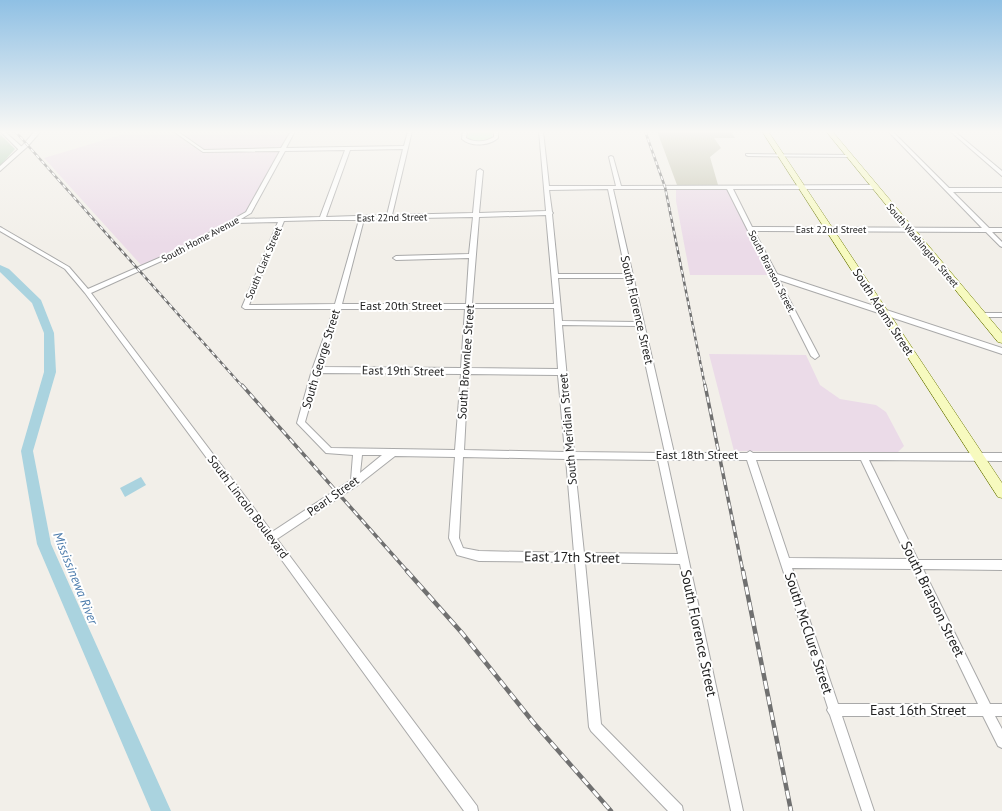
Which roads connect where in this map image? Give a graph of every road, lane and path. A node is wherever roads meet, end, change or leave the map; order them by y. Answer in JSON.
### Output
{"nodes":[{"id":1,"x":272,"y":169,"type":"edge"},
{"id":2,"x":340,"y":169,"type":"edge"},
{"id":3,"x":401,"y":169,"type":"edge"},
{"id":4,"x":545,"y":169,"type":"edge"},
{"id":5,"x":614,"y":169,"type":"edge"},
{"id":6,"x":789,"y":169,"type":"edge"},
{"id":7,"x":860,"y":169,"type":"edge"},
{"id":8,"x":927,"y":169,"type":"edge"},
{"id":9,"x":480,"y":171,"type":"dead end"},
{"id":10,"x":729,"y":187,"type":"junction"},
{"id":11,"x":801,"y":187,"type":"junction"},
{"id":12,"x":875,"y":187,"type":"junction"},
{"id":13,"x":547,"y":188,"type":"junction"},
{"id":14,"x":610,"y":188,"type":"junction"},
{"id":15,"x":618,"y":188,"type":"junction"},
{"id":16,"x":948,"y":190,"type":"junction"},
{"id":17,"x":1002,"y":190,"type":"edge"},
{"id":18,"x":550,"y":213,"type":"junction"},
{"id":19,"x":476,"y":215,"type":"junction"},
{"id":20,"x":389,"y":217,"type":"junction"},
{"id":21,"x":362,"y":218,"type":"junction"},
{"id":22,"x":322,"y":219,"type":"junction"},
{"id":23,"x":282,"y":220,"type":"junction"},
{"id":24,"x":234,"y":221,"type":"junction"},
{"id":25,"x":0,"y":229,"type":"edge"},
{"id":26,"x":752,"y":229,"type":"junction"},
{"id":27,"x":830,"y":229,"type":"junction"},
{"id":28,"x":911,"y":230,"type":"junction"},
{"id":29,"x":987,"y":230,"type":"junction"},
{"id":30,"x":1002,"y":230,"type":"edge"},
{"id":31,"x":1002,"y":245,"type":"edge"},
{"id":32,"x":472,"y":256,"type":"junction"},
{"id":33,"x":396,"y":258,"type":"dead end"},
{"id":34,"x":556,"y":276,"type":"junction"},
{"id":35,"x":628,"y":276,"type":"junction"},
{"id":36,"x":775,"y":276,"type":"junction"},
{"id":37,"x":86,"y":292,"type":"junction"},
{"id":38,"x":470,"y":306,"type":"junction"},
{"id":39,"x":557,"y":306,"type":"junction"},
{"id":40,"x":245,"y":307,"type":"joint"},
{"id":41,"x":338,"y":307,"type":"junction"},
{"id":42,"x":882,"y":312,"type":"junction"},
{"id":43,"x":981,"y":315,"type":"junction"},
{"id":44,"x":1002,"y":315,"type":"edge"},
{"id":45,"x":559,"y":323,"type":"junction"},
{"id":46,"x":641,"y":324,"type":"junction"},
{"id":47,"x":1002,"y":340,"type":"edge"},
{"id":48,"x":1002,"y":351,"type":"edge"},
{"id":49,"x":815,"y":356,"type":"dead end"},
{"id":50,"x":316,"y":370,"type":"junction"},
{"id":51,"x":464,"y":372,"type":"junction"},
{"id":52,"x":562,"y":372,"type":"junction"},
{"id":53,"x":358,"y":452,"type":"junction"},
{"id":54,"x":393,"y":452,"type":"junction"},
{"id":55,"x":459,"y":453,"type":"junction"},
{"id":56,"x":571,"y":454,"type":"junction"},
{"id":57,"x":750,"y":455,"type":"junction"},
{"id":58,"x":666,"y":456,"type":"junction"},
{"id":59,"x":863,"y":456,"type":"junction"},
{"id":60,"x":978,"y":457,"type":"junction"},
{"id":61,"x":1002,"y":457,"type":"edge"},
{"id":62,"x":354,"y":482,"type":"junction"},
{"id":63,"x":1002,"y":493,"type":"edge"},
{"id":64,"x":272,"y":538,"type":"junction"},
{"id":65,"x":460,"y":552,"type":"joint"},
{"id":66,"x":579,"y":557,"type":"junction"},
{"id":67,"x":684,"y":559,"type":"junction"},
{"id":68,"x":786,"y":563,"type":"junction"},
{"id":69,"x":916,"y":565,"type":"junction"},
{"id":70,"x":1002,"y":566,"type":"edge"},
{"id":71,"x":834,"y":710,"type":"junction"},
{"id":72,"x":987,"y":710,"type":"junction"},
{"id":73,"x":1002,"y":710,"type":"edge"},
{"id":74,"x":1002,"y":742,"type":"edge"},
{"id":75,"x":472,"y":811,"type":"edge"},
{"id":76,"x":677,"y":811,"type":"edge"},
{"id":77,"x":737,"y":811,"type":"edge"},
{"id":78,"x":868,"y":811,"type":"edge"}],
"edges":[{"from":1,"to":24,"type":"street","name":"South Home Avenue"},
{"from":2,"to":22,"type":"street"},
{"from":3,"to":20,"type":"street"},
{"from":4,"to":13,"type":"street","name":"South Meridian Street"},
{"from":5,"to":15,"type":"street"},
{"from":6,"to":11,"type":"main road","name":"South Adams Street"},
{"from":7,"to":12,"type":"main road","name":"South Washington Street"},
{"from":8,"to":16,"type":"street"},
{"from":9,"to":19,"type":"street","name":"South Brownlee Street"},
{"from":10,"to":11,"type":"street"},
{"from":10,"to":15,"type":"street"},
{"from":10,"to":26,"type":"street","name":"South Branson Street"},
{"from":11,"to":12,"type":"street"},
{"from":11,"to":27,"type":"main road","name":"South Adams Street"},
{"from":12,"to":28,"type":"main road","name":"South Washington Street"},
{"from":13,"to":14,"type":"street"},
{"from":13,"to":18,"type":"street","name":"South Meridian Street"},
{"from":14,"to":15,"type":"street"},
{"from":14,"to":35,"type":"street","name":"South Florence Street"},
{"from":16,"to":17,"type":"street"},
{"from":16,"to":29,"type":"street"},
{"from":18,"to":19,"type":"street","name":"East 22nd Street"},
{"from":18,"to":34,"type":"street","name":"South Meridian Street"},
{"from":19,"to":20,"type":"street","name":"East 22nd Street"},
{"from":19,"to":32,"type":"street","name":"South Brownlee Street"},
{"from":20,"to":21,"type":"street","name":"East 22nd Street"},
{"from":21,"to":22,"type":"street","name":"East 22nd Street"},
{"from":21,"to":41,"type":"street","name":"South George Street"},
{"from":22,"to":23,"type":"street","name":"East 22nd Street"},
{"from":23,"to":24,"type":"street","name":"East 22nd Street"},
{"from":23,"to":40,"type":"street","name":"South Clark Street"},
{"from":24,"to":37,"type":"street","name":"South Home Avenue"},
{"from":25,"to":37,"type":"street","name":"South Lincoln Boulevard"},
{"from":26,"to":27,"type":"street","name":"East 22nd Street"},
{"from":26,"to":36,"type":"street","name":"South Branson Street"},
{"from":27,"to":28,"type":"street","name":"East 22nd Street"},
{"from":27,"to":42,"type":"main road","name":"South Adams Street"},
{"from":28,"to":29,"type":"street","name":"East 22nd Street"},
{"from":28,"to":43,"type":"main road","name":"South Washington Street"},
{"from":29,"to":30,"type":"street","name":"East 22nd Street"},
{"from":29,"to":31,"type":"street"},
{"from":32,"to":33,"type":"street"},
{"from":32,"to":38,"type":"street","name":"South Brownlee Street"},
{"from":34,"to":35,"type":"street"},
{"from":34,"to":39,"type":"street","name":"South Meridian Street"},
{"from":35,"to":46,"type":"street","name":"South Florence Street"},
{"from":36,"to":42,"type":"street"},
{"from":36,"to":49,"type":"street","name":"South Branson Street"},
{"from":37,"to":64,"type":"street","name":"South Lincoln Boulevard"},
{"from":38,"to":39,"type":"street","name":"East 20th Street"},
{"from":38,"to":41,"type":"street","name":"East 20th Street"},
{"from":38,"to":51,"type":"street","name":"South Brownlee Street"},
{"from":39,"to":45,"type":"street","name":"South Meridian Street"},
{"from":40,"to":41,"type":"street","name":"East 20th Street"},
{"from":41,"to":50,"type":"street","name":"South George Street"},
{"from":42,"to":48,"type":"street"},
{"from":42,"to":60,"type":"main road","name":"South Adams Street"},
{"from":43,"to":44,"type":"street"},
{"from":43,"to":47,"type":"main road","name":"South Washington Street"},
{"from":45,"to":46,"type":"street"},
{"from":45,"to":52,"type":"street","name":"South Meridian Street"},
{"from":46,"to":58,"type":"street","name":"South Florence Street"},
{"from":50,"to":51,"type":"street","name":"East 19th Street"},
{"from":50,"to":53,"type":"street","name":"South George Street"},
{"from":51,"to":52,"type":"street","name":"East 19th Street"},
{"from":51,"to":55,"type":"street","name":"South Brownlee Street"},
{"from":52,"to":56,"type":"street","name":"South Meridian Street"},
{"from":53,"to":54,"type":"street","name":"South George Street"},
{"from":53,"to":62,"type":"street"},
{"from":54,"to":55,"type":"street","name":"East 18th Street"},
{"from":54,"to":62,"type":"street","name":"Pearl Street"},
{"from":55,"to":56,"type":"street","name":"East 18th Street"},
{"from":55,"to":65,"type":"street","name":"South Brownlee Street"},
{"from":56,"to":58,"type":"street","name":"East 18th Street"},
{"from":56,"to":66,"type":"street","name":"South Meridian Street"},
{"from":57,"to":58,"type":"street","name":"East 18th Street"},
{"from":57,"to":59,"type":"street","name":"East 18th Street"},
{"from":57,"to":68,"type":"street","name":"South McClure Street"},
{"from":58,"to":67,"type":"street","name":"South Florence Street"},
{"from":59,"to":60,"type":"street","name":"East 18th Street"},
{"from":59,"to":69,"type":"street","name":"South Branson Street"},
{"from":60,"to":61,"type":"street","name":"East 18th Street"},
{"from":60,"to":63,"type":"main road","name":"South Adams Street"},
{"from":62,"to":64,"type":"street","name":"Pearl Street"},
{"from":64,"to":75,"type":"street","name":"South Lincoln Boulevard"},
{"from":65,"to":66,"type":"street","name":"East 17th Street"},
{"from":66,"to":67,"type":"street","name":"East 17th Street"},
{"from":66,"to":76,"type":"street","name":"South Meridian Street"},
{"from":67,"to":77,"type":"street","name":"South Florence Street"},
{"from":68,"to":69,"type":"street"},
{"from":68,"to":71,"type":"street","name":"South McClure Street"},
{"from":69,"to":70,"type":"street"},
{"from":69,"to":72,"type":"street","name":"South Branson Street"},
{"from":71,"to":72,"type":"street","name":"East 16th Street"},
{"from":71,"to":78,"type":"street","name":"South McClure Street"},
{"from":72,"to":73,"type":"street","name":"East 16th Street"},
{"from":72,"to":74,"type":"street","name":"South Branson Street"}]}
